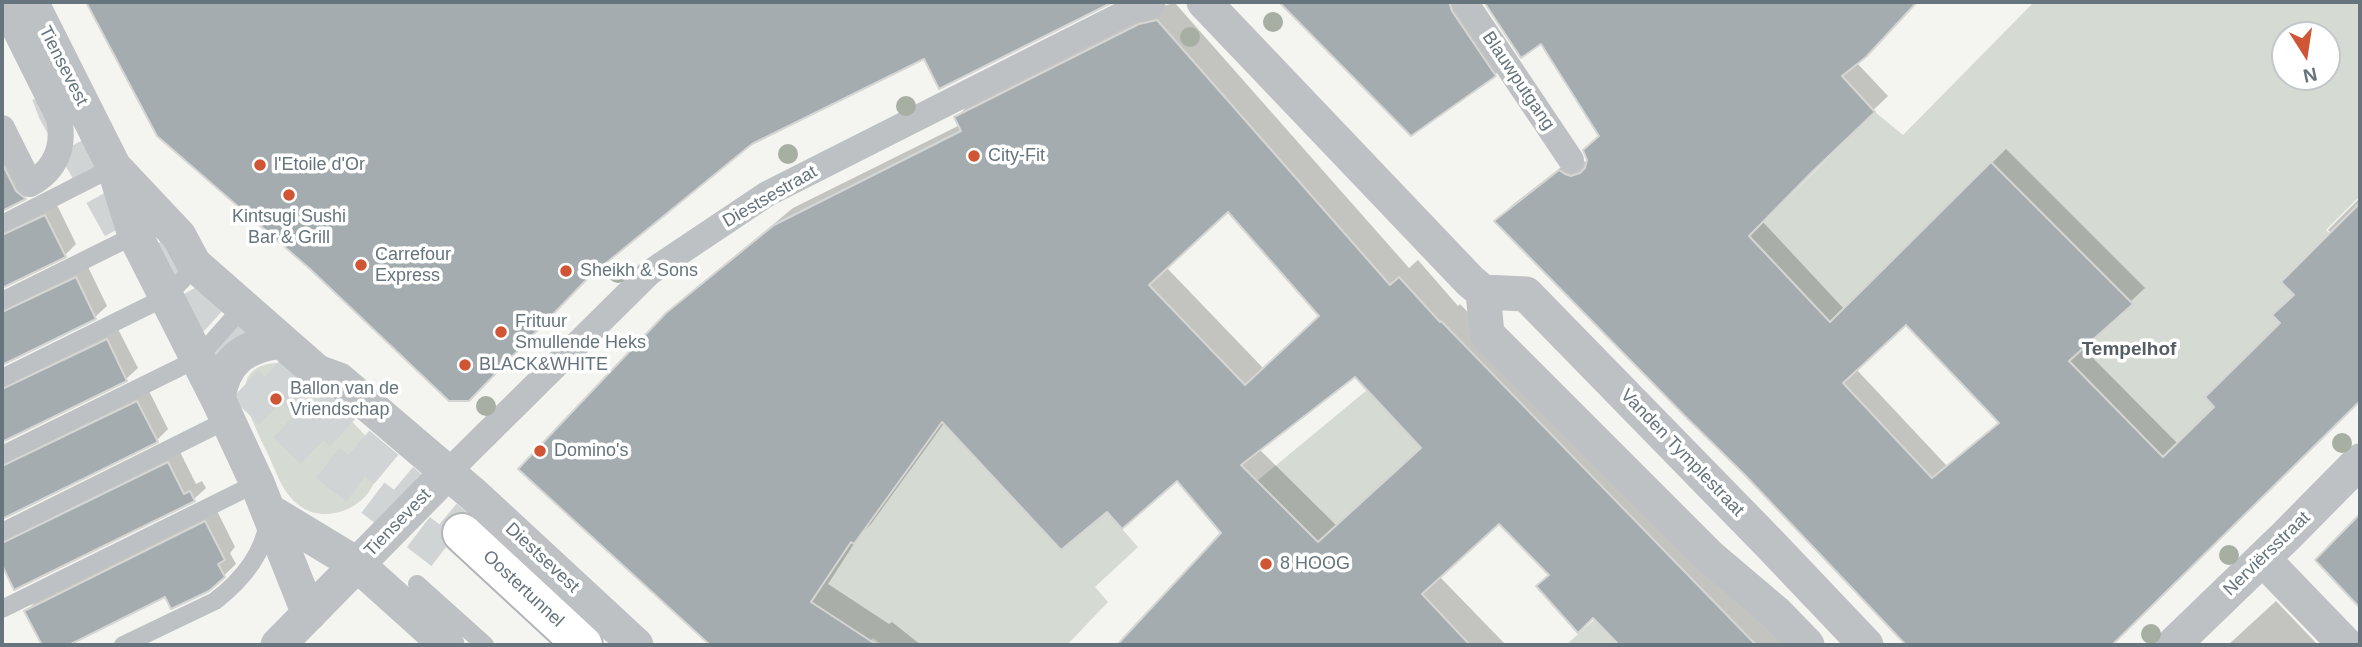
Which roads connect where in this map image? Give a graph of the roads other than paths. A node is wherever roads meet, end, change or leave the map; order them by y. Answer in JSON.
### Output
{"nodes":[{"id":1,"x":31,"y":2,"type":"edge"},
{"id":2,"x":1204,"y":2,"type":"edge"},
{"id":3,"x":1465,"y":2,"type":"edge"},
{"id":4,"x":1145,"y":3,"type":"edge"},
{"id":5,"x":2,"y":4,"type":"edge"},
{"id":6,"x":2,"y":128,"type":"edge"},
{"id":7,"x":1571,"y":160,"type":"dead end"},
{"id":8,"x":114,"y":167,"type":"junction"},
{"id":9,"x":2,"y":224,"type":"edge"},
{"id":10,"x":146,"y":224,"type":"junction"},
{"id":11,"x":194,"y":264,"type":"junction"},
{"id":12,"x":1483,"y":292,"type":"junction"},
{"id":13,"x":166,"y":297,"type":"junction"},
{"id":14,"x":2,"y":301,"type":"edge"},
{"id":15,"x":243,"y":307,"type":"junction"},
{"id":16,"x":281,"y":341,"type":"junction"},
{"id":17,"x":197,"y":359,"type":"junction"},
{"id":18,"x":2,"y":378,"type":"edge"},
{"id":19,"x":223,"y":410,"type":"junction"},
{"id":20,"x":2,"y":455,"type":"edge"},
{"id":21,"x":2360,"y":461,"type":"edge"},
{"id":22,"x":447,"y":472,"type":"junction"},
{"id":23,"x":263,"y":497,"type":"junction"},
{"id":24,"x":2,"y":532,"type":"edge"},
{"id":25,"x":2263,"y":559,"type":"junction"},
{"id":26,"x":358,"y":565,"type":"junction"},
{"id":27,"x":418,"y":584,"type":"dead end"},
{"id":28,"x":2,"y":609,"type":"edge"},
{"id":29,"x":309,"y":614,"type":"junction"},
{"id":30,"x":123,"y":645,"type":"edge"},
{"id":31,"x":278,"y":645,"type":"edge"},
{"id":32,"x":447,"y":645,"type":"edge"},
{"id":33,"x":485,"y":645,"type":"edge"},
{"id":34,"x":544,"y":645,"type":"edge"},
{"id":35,"x":583,"y":645,"type":"edge"},
{"id":36,"x":636,"y":645,"type":"edge"},
{"id":37,"x":1807,"y":645,"type":"edge"},
{"id":38,"x":1866,"y":645,"type":"edge"},
{"id":39,"x":2173,"y":645,"type":"edge"},
{"id":40,"x":2346,"y":645,"type":"edge"}],
"edges":[{"from":1,"to":8,"type":"street","name":"Tiensevest"},
{"from":2,"to":12,"type":"street"},
{"from":3,"to":7,"type":"street","name":"Blauwputgang"},
{"from":4,"to":22,"type":"street","name":"Diestsestraat"},
{"from":5,"to":6,"type":"street"},
{"from":8,"to":9,"type":"lane"},
{"from":8,"to":10,"type":"street","name":"Tiensevest"},
{"from":10,"to":11,"type":"street","name":"Tiensevest"},
{"from":10,"to":13,"type":"street","name":"Tiensevest"},
{"from":10,"to":14,"type":"lane"},
{"from":11,"to":13,"type":"lane"},
{"from":11,"to":15,"type":"street","name":"Tiensevest"},
{"from":12,"to":37,"type":"street"},
{"from":12,"to":38,"type":"street","name":"Vanden Tymplestraat"},
{"from":13,"to":17,"type":"street","name":"Tiensevest"},
{"from":13,"to":18,"type":"lane"},
{"from":15,"to":16,"type":"street","name":"Tiensevest"},
{"from":15,"to":17,"type":"lane"},
{"from":16,"to":19,"type":"street"},
{"from":16,"to":22,"type":"street","name":"Tiensevest"},
{"from":17,"to":19,"type":"street","name":"Tiensevest"},
{"from":17,"to":20,"type":"lane"},
{"from":19,"to":23,"type":"street","name":"Tiensevest"},
{"from":19,"to":24,"type":"lane"},
{"from":21,"to":25,"type":"street","name":"Nerviërsstraat"},
{"from":22,"to":26,"type":"street","name":"Tiensevest"},
{"from":22,"to":36,"type":"street","name":"Diestsevest"},
{"from":23,"to":26,"type":"street","name":"Tiensevest"},
{"from":23,"to":28,"type":"lane"},
{"from":23,"to":29,"type":"street"},
{"from":23,"to":30,"type":"lane"},
{"from":25,"to":39,"type":"street","name":"Nerviërsstraat"},
{"from":25,"to":40,"type":"street"},
{"from":26,"to":29,"type":"street"},
{"from":26,"to":32,"type":"street"},
{"from":27,"to":33,"type":"lane"},
{"from":29,"to":31,"type":"street"},
{"from":34,"to":35,"type":"main road","name":"Oostertunnel"}]}
